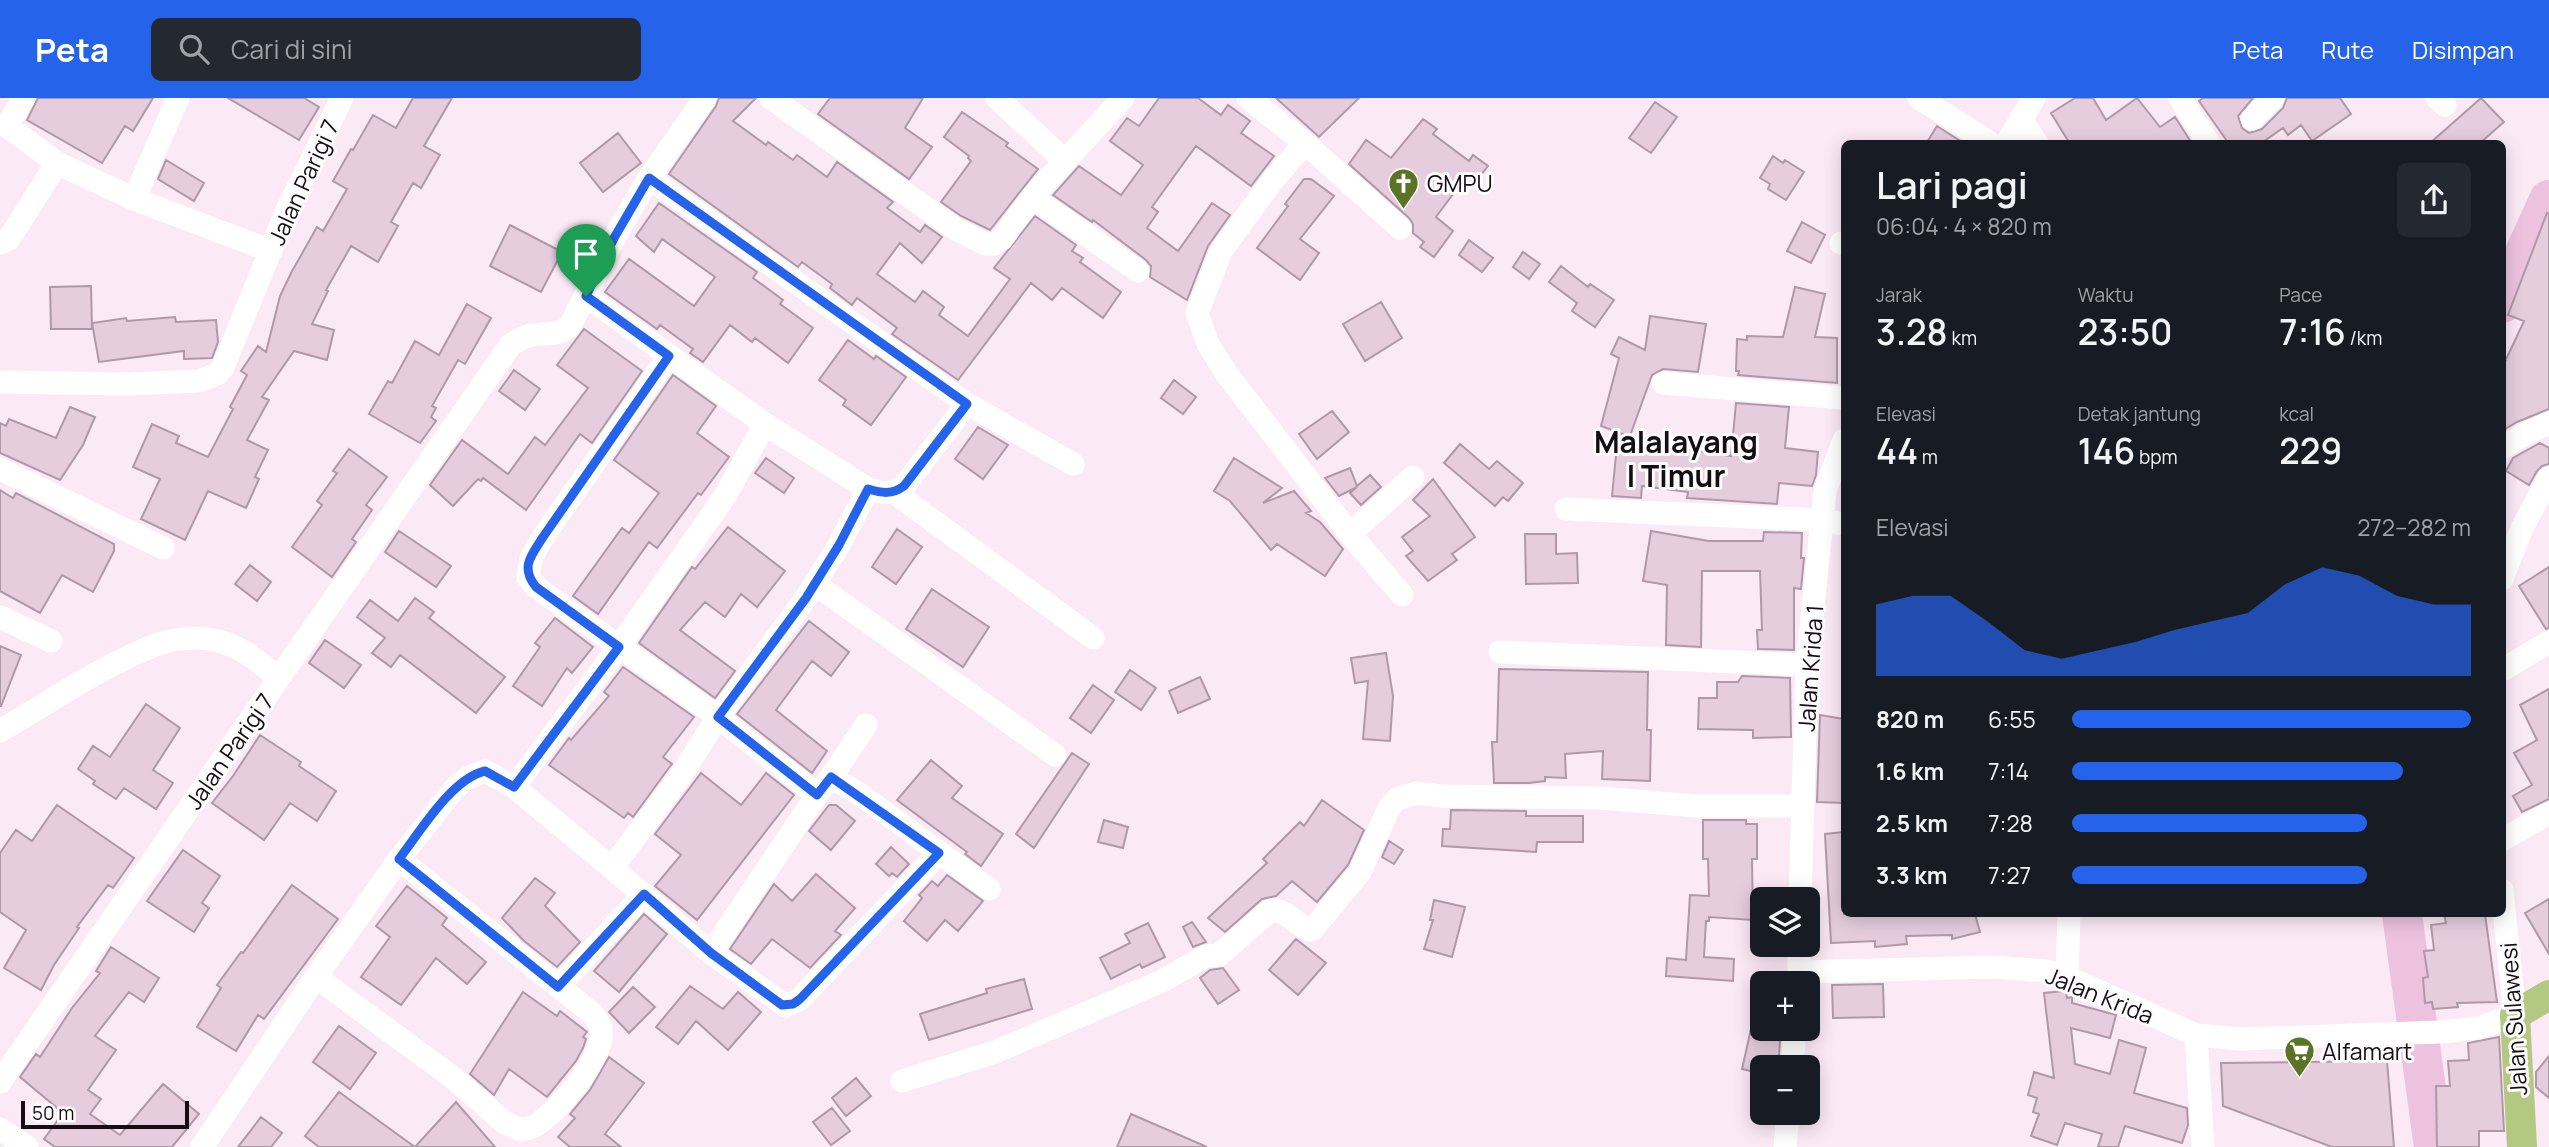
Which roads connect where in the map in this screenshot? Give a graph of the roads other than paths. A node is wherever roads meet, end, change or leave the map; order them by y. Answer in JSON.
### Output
{"nodes":[{"id":1,"x":24,"y":98,"type":"edge"},
{"id":2,"x":178,"y":98,"type":"edge"},
{"id":3,"x":342,"y":98,"type":"edge"},
{"id":4,"x":705,"y":98,"type":"edge"},
{"id":5,"x":771,"y":98,"type":"edge"},
{"id":6,"x":998,"y":98,"type":"edge"},
{"id":7,"x":1123,"y":98,"type":"edge"},
{"id":8,"x":1248,"y":98,"type":"edge"},
{"id":9,"x":1919,"y":98,"type":"edge"},
{"id":10,"x":2034,"y":98,"type":"edge"},
{"id":11,"x":2180,"y":98,"type":"edge"},
{"id":12,"x":2273,"y":98,"type":"edge"},
{"id":13,"x":2021,"y":118,"type":"junction"},
{"id":14,"x":2252,"y":119,"type":"dead end"},
{"id":15,"x":3,"y":123,"type":"edge"},
{"id":16,"x":1986,"y":140,"type":"edge"},
{"id":17,"x":2008,"y":140,"type":"edge"},
{"id":18,"x":2035,"y":140,"type":"edge"},
{"id":19,"x":2206,"y":140,"type":"edge"},
{"id":20,"x":1305,"y":143,"type":"junction"},
{"id":21,"x":1065,"y":161,"type":"junction"},
{"id":22,"x":57,"y":163,"type":"junction"},
{"id":23,"x":649,"y":178,"type":"junction"},
{"id":24,"x":1032,"y":197,"type":"junction"},
{"id":25,"x":134,"y":199,"type":"junction"},
{"id":26,"x":1400,"y":228,"type":"dead end"},
{"id":27,"x":0,"y":243,"type":"edge"},
{"id":28,"x":271,"y":251,"type":"junction"},
{"id":29,"x":1138,"y":271,"type":"dead end"},
{"id":30,"x":586,"y":296,"type":"junction"},
{"id":31,"x":669,"y":356,"type":"junction"},
{"id":32,"x":0,"y":382,"type":"edge"},
{"id":33,"x":1663,"y":383,"type":"dead end"},
{"id":34,"x":1841,"y":398,"type":"edge"},
{"id":35,"x":967,"y":404,"type":"junction"},
{"id":36,"x":2549,"y":423,"type":"edge"},
{"id":37,"x":765,"y":424,"type":"junction"},
{"id":38,"x":2506,"y":446,"type":"edge"},
{"id":39,"x":1841,"y":448,"type":"edge"},
{"id":40,"x":1073,"y":464,"type":"dead end"},
{"id":41,"x":0,"y":469,"type":"edge"},
{"id":42,"x":1413,"y":477,"type":"dead end"},
{"id":43,"x":2548,"y":481,"type":"edge"},
{"id":44,"x":868,"y":489,"type":"junction"},
{"id":45,"x":895,"y":493,"type":"junction"},
{"id":46,"x":1566,"y":509,"type":"dead end"},
{"id":47,"x":1833,"y":522,"type":"edge"},
{"id":48,"x":1350,"y":534,"type":"junction"},
{"id":49,"x":163,"y":548,"type":"dead end"},
{"id":50,"x":2506,"y":569,"type":"edge"},
{"id":51,"x":815,"y":584,"type":"junction"},
{"id":52,"x":1402,"y":595,"type":"dead end"},
{"id":53,"x":0,"y":617,"type":"edge"},
{"id":54,"x":1093,"y":638,"type":"dead end"},
{"id":55,"x":51,"y":641,"type":"dead end"},
{"id":56,"x":2549,"y":642,"type":"edge"},
{"id":57,"x":619,"y":647,"type":"junction"},
{"id":58,"x":1500,"y":652,"type":"dead end"},
{"id":59,"x":1807,"y":665,"type":"junction"},
{"id":60,"x":2506,"y":668,"type":"edge"},
{"id":61,"x":279,"y":678,"type":"junction"},
{"id":62,"x":718,"y":717,"type":"junction"},
{"id":63,"x":866,"y":725,"type":"dead end"},
{"id":64,"x":0,"y":731,"type":"edge"},
{"id":65,"x":1055,"y":755,"type":"dead end"},
{"id":66,"x":831,"y":777,"type":"junction"},
{"id":67,"x":514,"y":787,"type":"junction"},
{"id":68,"x":817,"y":795,"type":"junction"},
{"id":69,"x":1802,"y":806,"type":"junction"},
{"id":70,"x":2549,"y":813,"type":"edge"},
{"id":71,"x":2506,"y":838,"type":"edge"},
{"id":72,"x":939,"y":853,"type":"junction"},
{"id":73,"x":399,"y":859,"type":"junction"},
{"id":74,"x":612,"y":868,"type":"junction"},
{"id":75,"x":1800,"y":887,"type":"edge"},
{"id":76,"x":989,"y":889,"type":"dead end"},
{"id":77,"x":644,"y":894,"type":"junction"},
{"id":78,"x":2069,"y":917,"type":"edge"},
{"id":79,"x":2505,"y":917,"type":"edge"},
{"id":80,"x":711,"y":953,"type":"junction"},
{"id":81,"x":316,"y":977,"type":"junction"},
{"id":82,"x":1820,"y":977,"type":"edge"},
{"id":83,"x":2067,"y":977,"type":"junction"},
{"id":84,"x":558,"y":987,"type":"junction"},
{"id":85,"x":2549,"y":995,"type":"edge"},
{"id":86,"x":2515,"y":1015,"type":"junction"},
{"id":87,"x":2196,"y":1035,"type":"junction"},
{"id":88,"x":902,"y":1081,"type":"dead end"},
{"id":89,"x":0,"y":1082,"type":"edge"},
{"id":90,"x":1787,"y":1125,"type":"edge"},
{"id":91,"x":0,"y":1129,"type":"edge"},
{"id":92,"x":27,"y":1147,"type":"edge"},
{"id":93,"x":202,"y":1147,"type":"edge"},
{"id":94,"x":1785,"y":1147,"type":"edge"},
{"id":95,"x":2203,"y":1147,"type":"edge"},
{"id":96,"x":2522,"y":1147,"type":"edge"}],
"edges":[{"from":1,"to":15,"type":"street"},
{"from":2,"to":25,"type":"street"},
{"from":3,"to":28,"type":"street","name":"Jalan Parigi 7"},
{"from":4,"to":23,"type":"street"},
{"from":5,"to":24,"type":"street"},
{"from":6,"to":21,"type":"street"},
{"from":7,"to":21,"type":"street"},
{"from":8,"to":20,"type":"street"},
{"from":9,"to":16,"type":"street"},
{"from":10,"to":13,"type":"street"},
{"from":11,"to":19,"type":"street"},
{"from":12,"to":14,"type":"street"},
{"from":13,"to":17,"type":"street"},
{"from":13,"to":18,"type":"street"},
{"from":15,"to":22,"type":"street"},
{"from":20,"to":26,"type":"street"},
{"from":20,"to":48,"type":"street"},
{"from":21,"to":24,"type":"street"},
{"from":22,"to":25,"type":"street"},
{"from":22,"to":27,"type":"street"},
{"from":23,"to":30,"type":"street"},
{"from":23,"to":35,"type":"street"},
{"from":24,"to":29,"type":"street"},
{"from":25,"to":28,"type":"street"},
{"from":28,"to":32,"type":"street","name":"Jalan Parigi 7"},
{"from":30,"to":31,"type":"street"},
{"from":30,"to":61,"type":"street"},
{"from":31,"to":37,"type":"street"},
{"from":31,"to":57,"type":"street"},
{"from":33,"to":34,"type":"street"},
{"from":35,"to":40,"type":"street"},
{"from":35,"to":45,"type":"street"},
{"from":36,"to":38,"type":"street"},
{"from":37,"to":44,"type":"street"},
{"from":37,"to":57,"type":"street"},
{"from":39,"to":47,"type":"street","name":"Jalan Krida 1"},
{"from":41,"to":49,"type":"street"},
{"from":42,"to":48,"type":"street"},
{"from":43,"to":50,"type":"street"},
{"from":44,"to":45,"type":"street"},
{"from":44,"to":51,"type":"street"},
{"from":45,"to":54,"type":"street"},
{"from":46,"to":47,"type":"street"},
{"from":47,"to":59,"type":"street","name":"Jalan Krida 1"},
{"from":48,"to":52,"type":"street"},
{"from":51,"to":62,"type":"street"},
{"from":51,"to":65,"type":"street"},
{"from":53,"to":55,"type":"street"},
{"from":56,"to":60,"type":"street"},
{"from":57,"to":62,"type":"street"},
{"from":57,"to":67,"type":"street"},
{"from":58,"to":59,"type":"street"},
{"from":59,"to":69,"type":"street","name":"Jalan Krida 1"},
{"from":61,"to":64,"type":"street","name":"Jalan Parigi 7"},
{"from":61,"to":89,"type":"street","name":"Jalan Parigi 7"},
{"from":62,"to":68,"type":"street"},
{"from":62,"to":74,"type":"street"},
{"from":63,"to":66,"type":"street"},
{"from":66,"to":68,"type":"street"},
{"from":66,"to":72,"type":"street"},
{"from":67,"to":73,"type":"street"},
{"from":67,"to":74,"type":"street"},
{"from":68,"to":80,"type":"street"},
{"from":69,"to":75,"type":"street","name":"Jalan Krida 1"},
{"from":69,"to":88,"type":"street"},
{"from":70,"to":71,"type":"street"},
{"from":72,"to":76,"type":"street"},
{"from":72,"to":80,"type":"street"},
{"from":73,"to":81,"type":"street"},
{"from":73,"to":84,"type":"street"},
{"from":74,"to":77,"type":"street"},
{"from":77,"to":80,"type":"street"},
{"from":77,"to":84,"type":"street"},
{"from":78,"to":83,"type":"street"},
{"from":79,"to":86,"type":"street","name":"Jalan Sulawesi"},
{"from":81,"to":84,"type":"street"},
{"from":81,"to":93,"type":"street"},
{"from":82,"to":83,"type":"street","name":"Jalan Krida"},
{"from":83,"to":87,"type":"street","name":"Jalan Krida"},
{"from":85,"to":86,"type":"main road"},
{"from":86,"to":87,"type":"street","name":"Jalan Krida"},
{"from":86,"to":96,"type":"main road","name":"Jalan Sulawesi"},
{"from":87,"to":95,"type":"street"},
{"from":90,"to":94,"type":"street"},
{"from":91,"to":92,"type":"street"}]}
